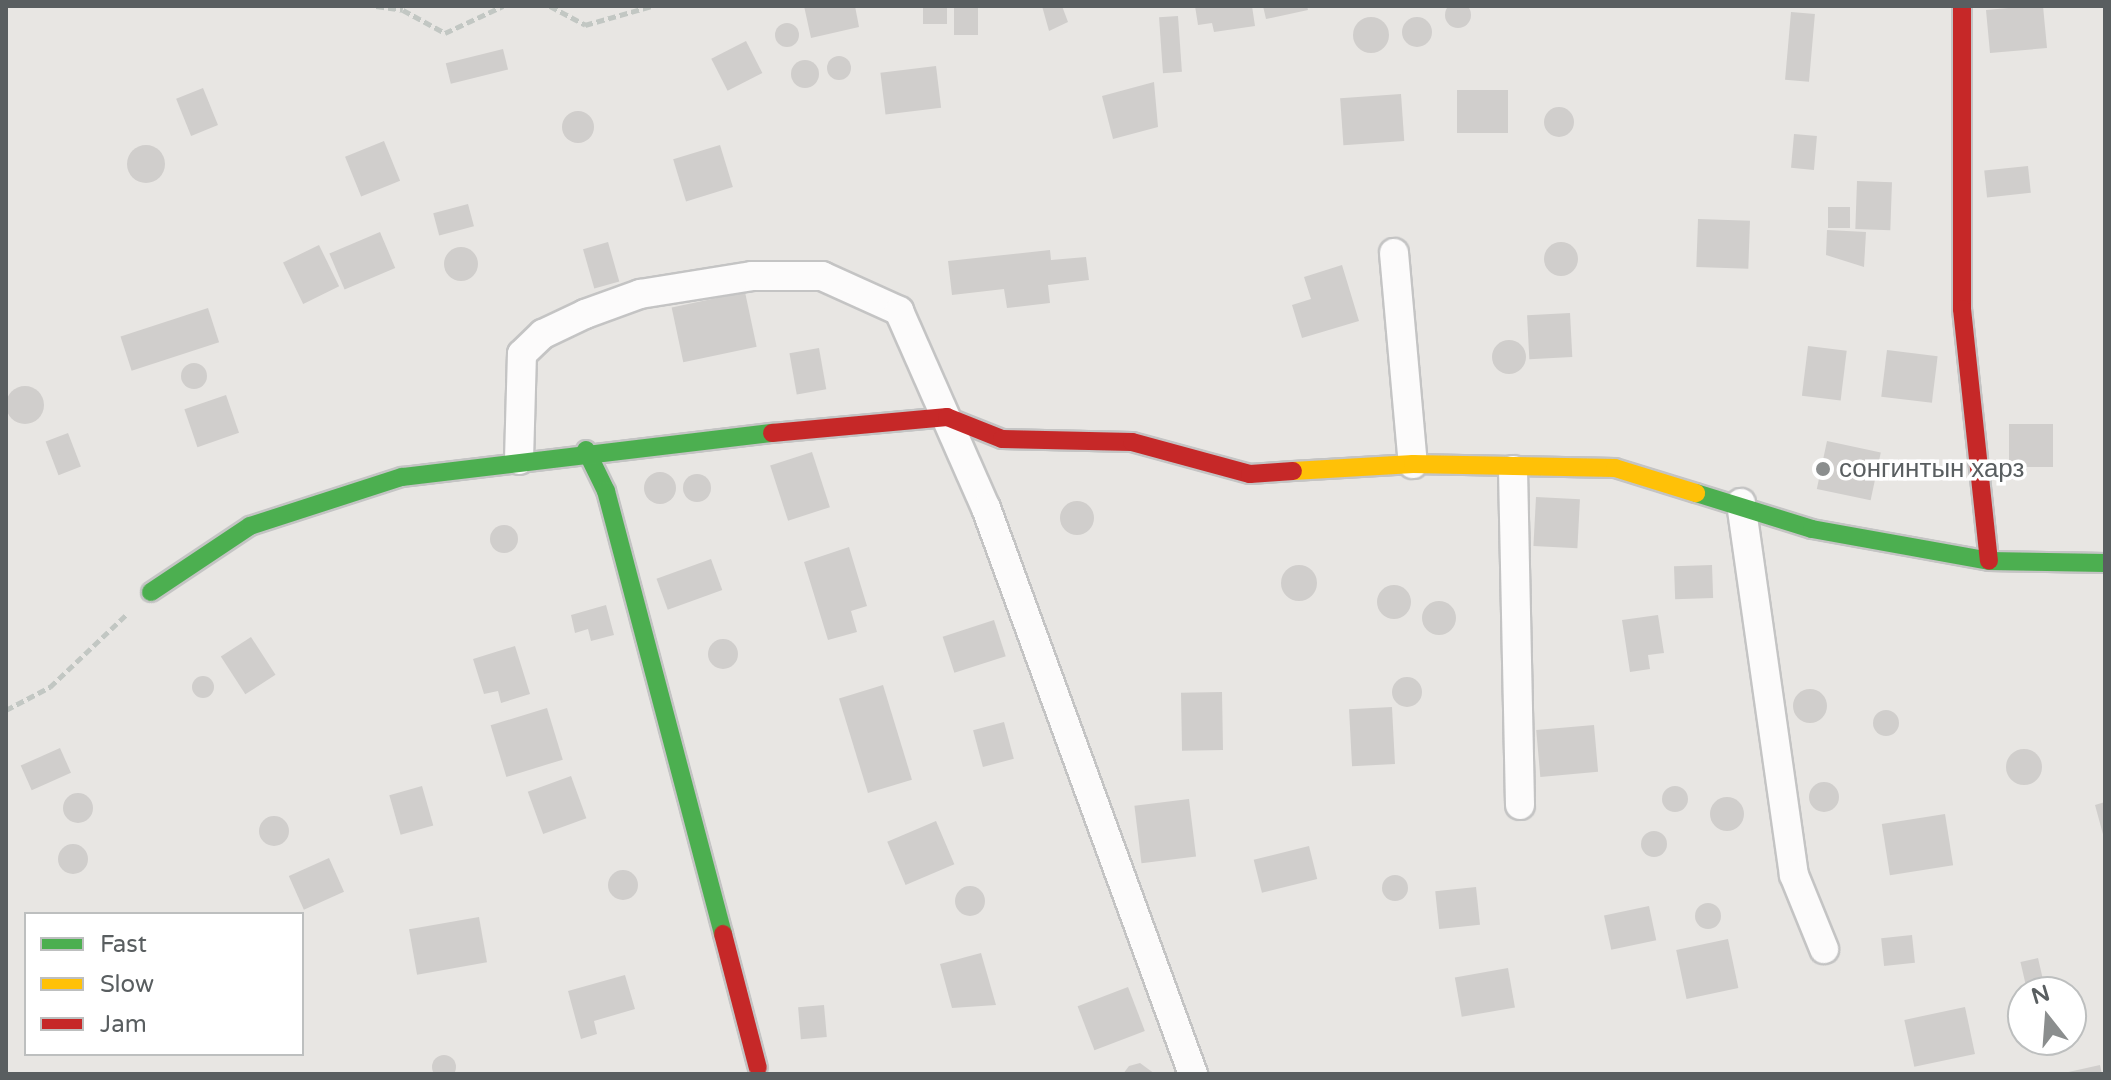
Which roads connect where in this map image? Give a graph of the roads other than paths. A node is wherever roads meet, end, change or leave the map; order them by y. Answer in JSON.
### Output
{"nodes":[{"id":1,"x":1962,"y":6,"type":"edge"},
{"id":2,"x":1394,"y":253,"type":"dead end"},
{"id":3,"x":947,"y":417,"type":"junction"},
{"id":4,"x":586,"y":450,"type":"junction"},
{"id":5,"x":519,"y":460,"type":"junction"},
{"id":6,"x":1413,"y":464,"type":"junction"},
{"id":7,"x":1513,"y":470,"type":"junction"},
{"id":8,"x":1741,"y":503,"type":"junction"},
{"id":9,"x":1989,"y":561,"type":"junction"},
{"id":10,"x":2105,"y":563,"type":"edge"},
{"id":11,"x":151,"y":592,"type":"road end"},
{"id":12,"x":1520,"y":805,"type":"dead end"},
{"id":13,"x":1824,"y":949,"type":"dead end"},
{"id":14,"x":758,"y":1068,"type":"dead end"},
{"id":15,"x":1193,"y":1074,"type":"edge"}],
"edges":[{"from":1,"to":9,"type":"street"},
{"from":2,"to":6,"type":"street"},
{"from":3,"to":4,"type":"street"},
{"from":3,"to":5,"type":"street"},
{"from":3,"to":6,"type":"street"},
{"from":3,"to":15,"type":"street"},
{"from":4,"to":5,"type":"street"},
{"from":4,"to":14,"type":"street"},
{"from":5,"to":11,"type":"street"},
{"from":6,"to":7,"type":"street"},
{"from":7,"to":8,"type":"street"},
{"from":7,"to":12,"type":"street"},
{"from":8,"to":9,"type":"street"},
{"from":8,"to":13,"type":"street"},
{"from":9,"to":10,"type":"street"}]}
